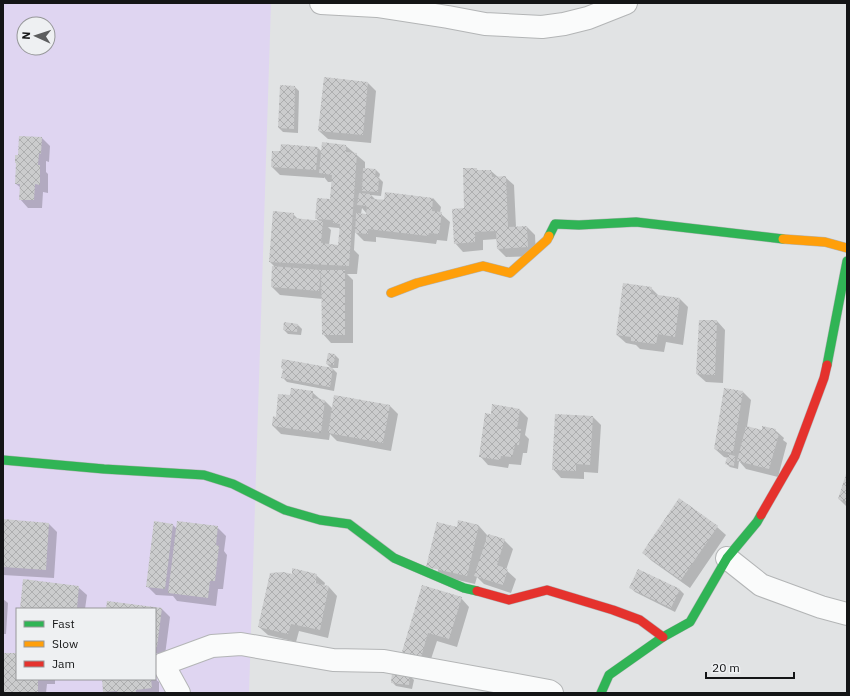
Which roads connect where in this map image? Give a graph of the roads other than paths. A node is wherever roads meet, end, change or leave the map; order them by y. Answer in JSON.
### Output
{"nodes":[{"id":1,"x":321,"y":3,"type":"edge"},
{"id":2,"x":626,"y":3,"type":"edge"},
{"id":3,"x":847,"y":248,"type":"edge"},
{"id":4,"x":847,"y":262,"type":"edge"},
{"id":5,"x":391,"y":293,"type":"dead end"},
{"id":6,"x":3,"y":460,"type":"edge"},
{"id":7,"x":727,"y":558,"type":"junction"},
{"id":8,"x":847,"y":614,"type":"edge"},
{"id":9,"x":663,"y":637,"type":"junction"},
{"id":10,"x":179,"y":693,"type":"edge"},
{"id":11,"x":552,"y":693,"type":"edge"},
{"id":12,"x":601,"y":693,"type":"edge"}],
"edges":[{"from":1,"to":2,"type":"street"},
{"from":3,"to":5,"type":"street"},
{"from":4,"to":7,"type":"street"},
{"from":6,"to":9,"type":"street"},
{"from":7,"to":8,"type":"street"},
{"from":7,"to":9,"type":"street"},
{"from":9,"to":12,"type":"street"},
{"from":10,"to":11,"type":"street"}]}
